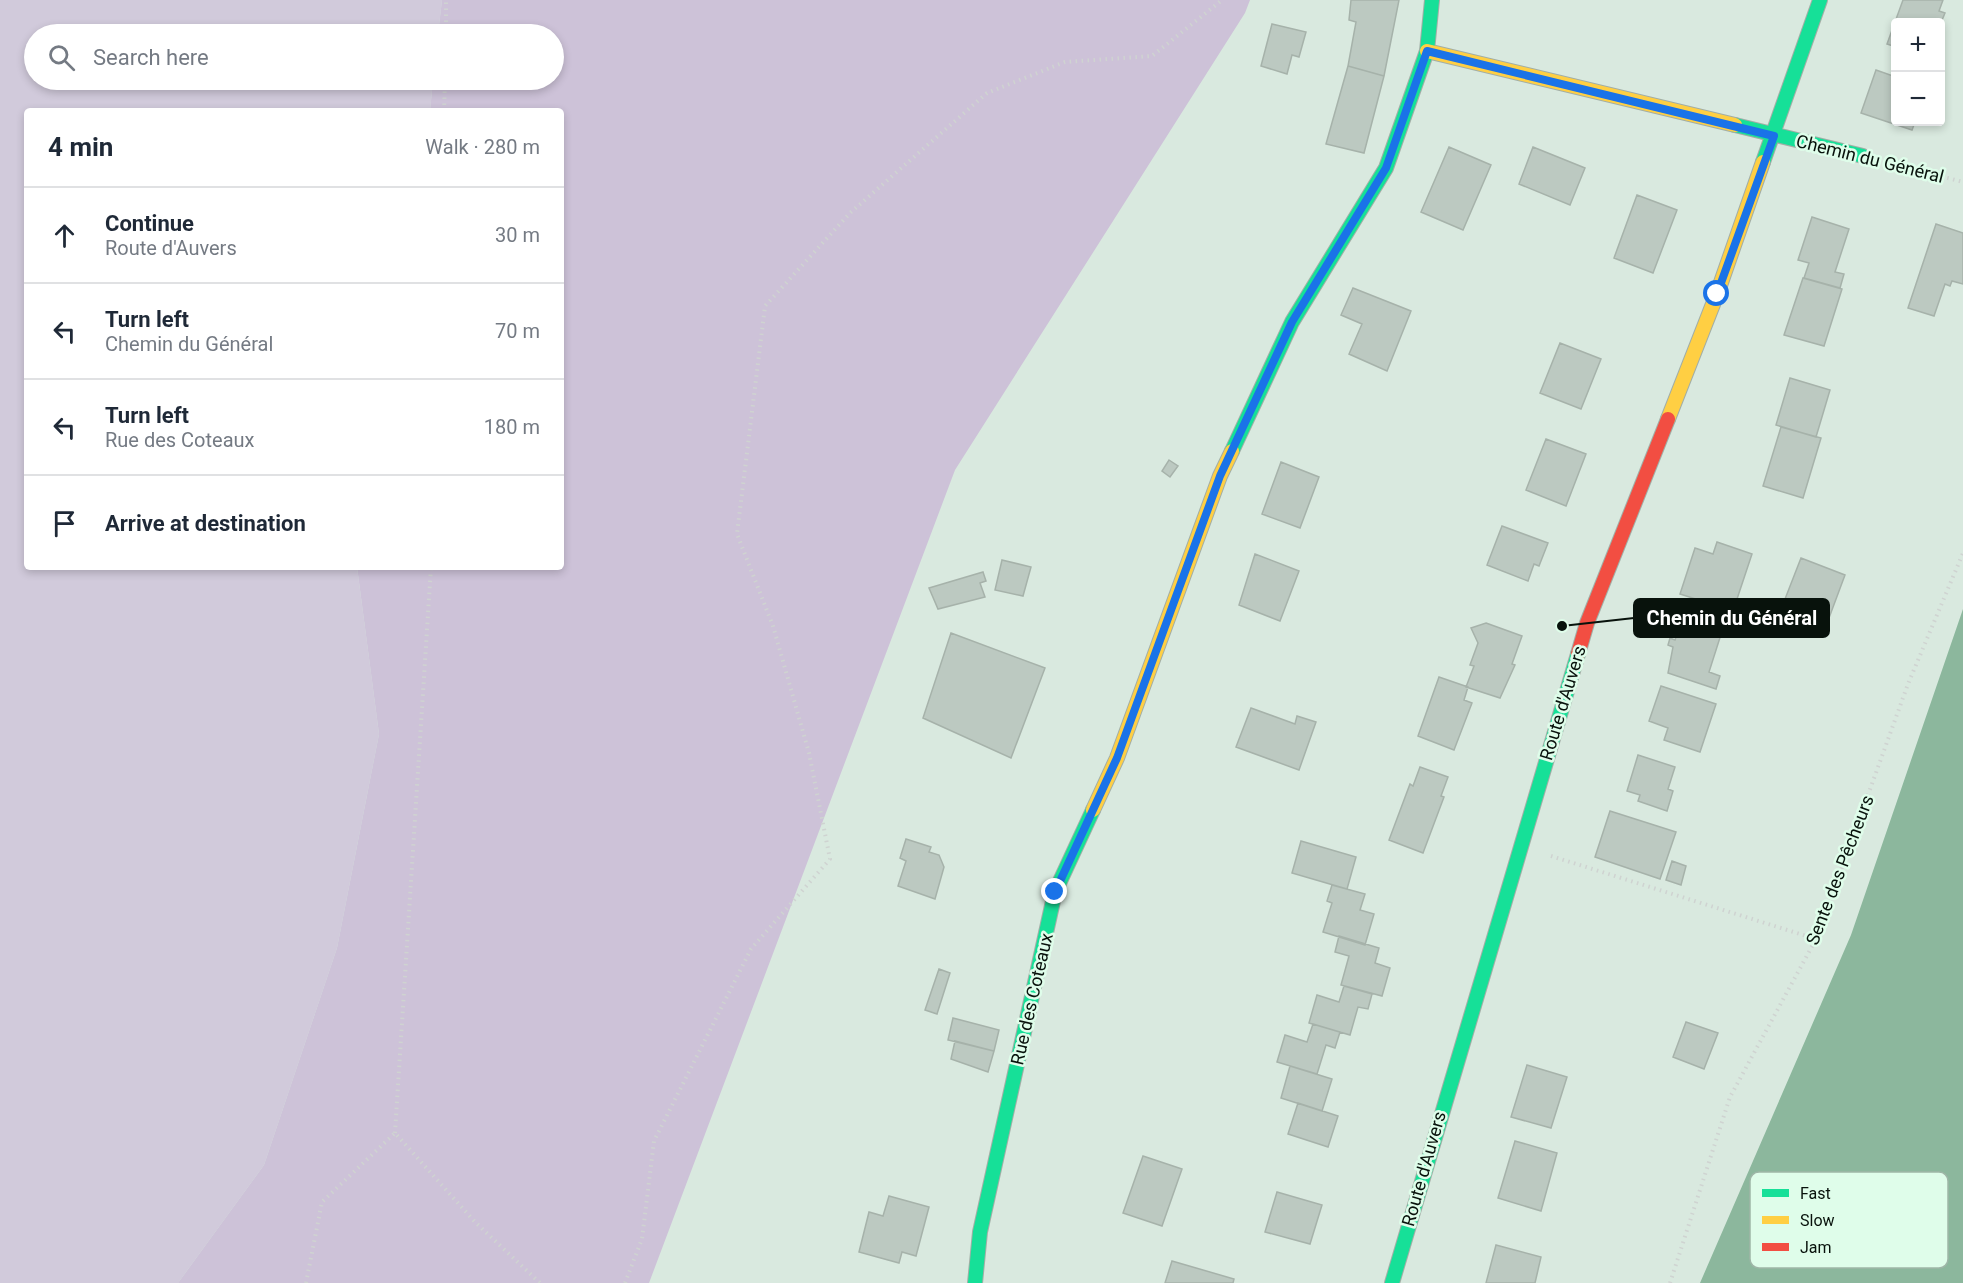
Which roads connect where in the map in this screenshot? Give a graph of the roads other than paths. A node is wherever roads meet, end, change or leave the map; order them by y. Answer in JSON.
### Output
{"nodes":[{"id":1,"x":1432,"y":0,"type":"edge"},
{"id":2,"x":1820,"y":0,"type":"edge"},
{"id":3,"x":1427,"y":51,"type":"junction"},
{"id":4,"x":1774,"y":136,"type":"junction"},
{"id":5,"x":1863,"y":156,"type":"road end"},
{"id":6,"x":975,"y":1283,"type":"edge"},
{"id":7,"x":1392,"y":1283,"type":"edge"}],
"edges":[{"from":1,"to":3,"type":"street","name":"Rue des Coteaux"},
{"from":2,"to":4,"type":"street","name":"Route d'Auvers"},
{"from":3,"to":4,"type":"street","name":"Chemin du Général"},
{"from":3,"to":6,"type":"street","name":"Rue des Coteaux"},
{"from":4,"to":5,"type":"street","name":"Chemin du Général"},
{"from":4,"to":7,"type":"street","name":"Route d'Auvers"}]}
